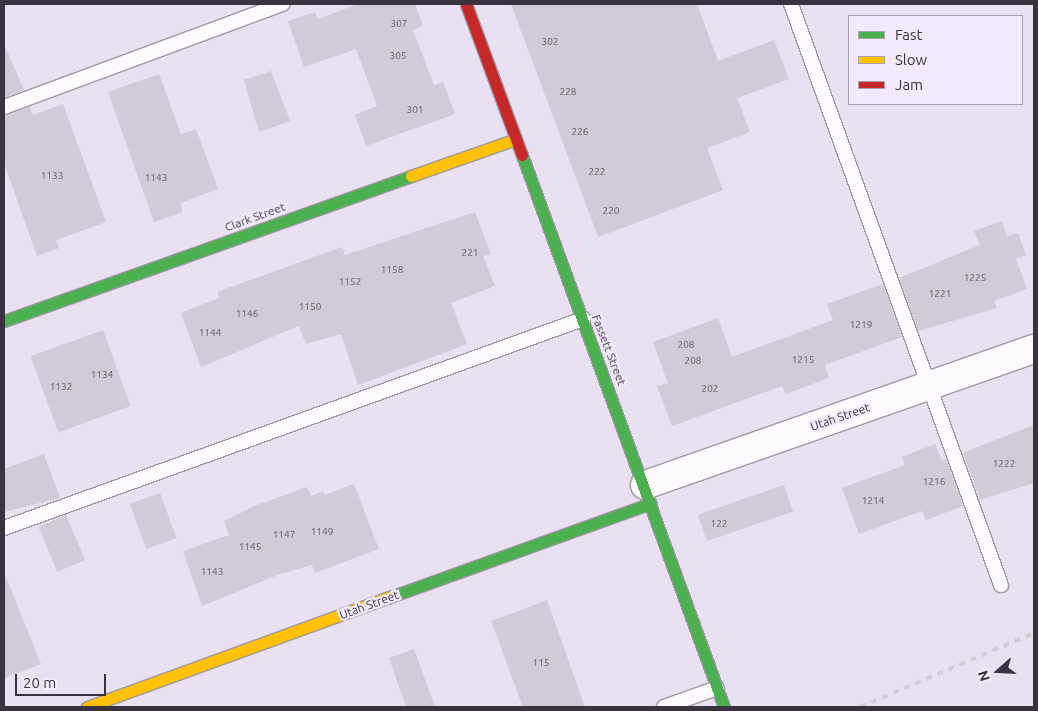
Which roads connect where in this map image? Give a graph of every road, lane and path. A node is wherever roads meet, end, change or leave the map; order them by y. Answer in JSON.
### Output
{"nodes":[{"id":1,"x":282,"y":4,"type":"edge"},
{"id":2,"x":466,"y":4,"type":"edge"},
{"id":3,"x":791,"y":4,"type":"edge"},
{"id":4,"x":4,"y":107,"type":"edge"},
{"id":5,"x":516,"y":140,"type":"junction"},
{"id":6,"x":583,"y":319,"type":"junction"},
{"id":7,"x":4,"y":321,"type":"edge"},
{"id":8,"x":1034,"y":349,"type":"edge"},
{"id":9,"x":929,"y":386,"type":"junction"},
{"id":10,"x":648,"y":494,"type":"junction"},
{"id":11,"x":4,"y":528,"type":"edge"},
{"id":12,"x":1001,"y":585,"type":"dead end"},
{"id":13,"x":717,"y":688,"type":"junction"},
{"id":14,"x":87,"y":707,"type":"edge"},
{"id":15,"x":664,"y":707,"type":"edge"},
{"id":16,"x":724,"y":707,"type":"edge"}],
"edges":[{"from":1,"to":4,"type":"lane"},
{"from":2,"to":5,"type":"street","name":"Fassett Street"},
{"from":3,"to":9,"type":"lane"},
{"from":5,"to":6,"type":"street","name":"Fassett Street"},
{"from":5,"to":7,"type":"street","name":"Clark Street"},
{"from":6,"to":10,"type":"street","name":"Fassett Street"},
{"from":6,"to":11,"type":"lane"},
{"from":8,"to":9,"type":"street","name":"Utah Street"},
{"from":9,"to":10,"type":"street","name":"Utah Street"},
{"from":9,"to":12,"type":"lane"},
{"from":10,"to":13,"type":"street","name":"Fassett Street"},
{"from":10,"to":14,"type":"street","name":"Utah Street"},
{"from":13,"to":15,"type":"lane"},
{"from":13,"to":16,"type":"street","name":"Fassett Street"}]}
